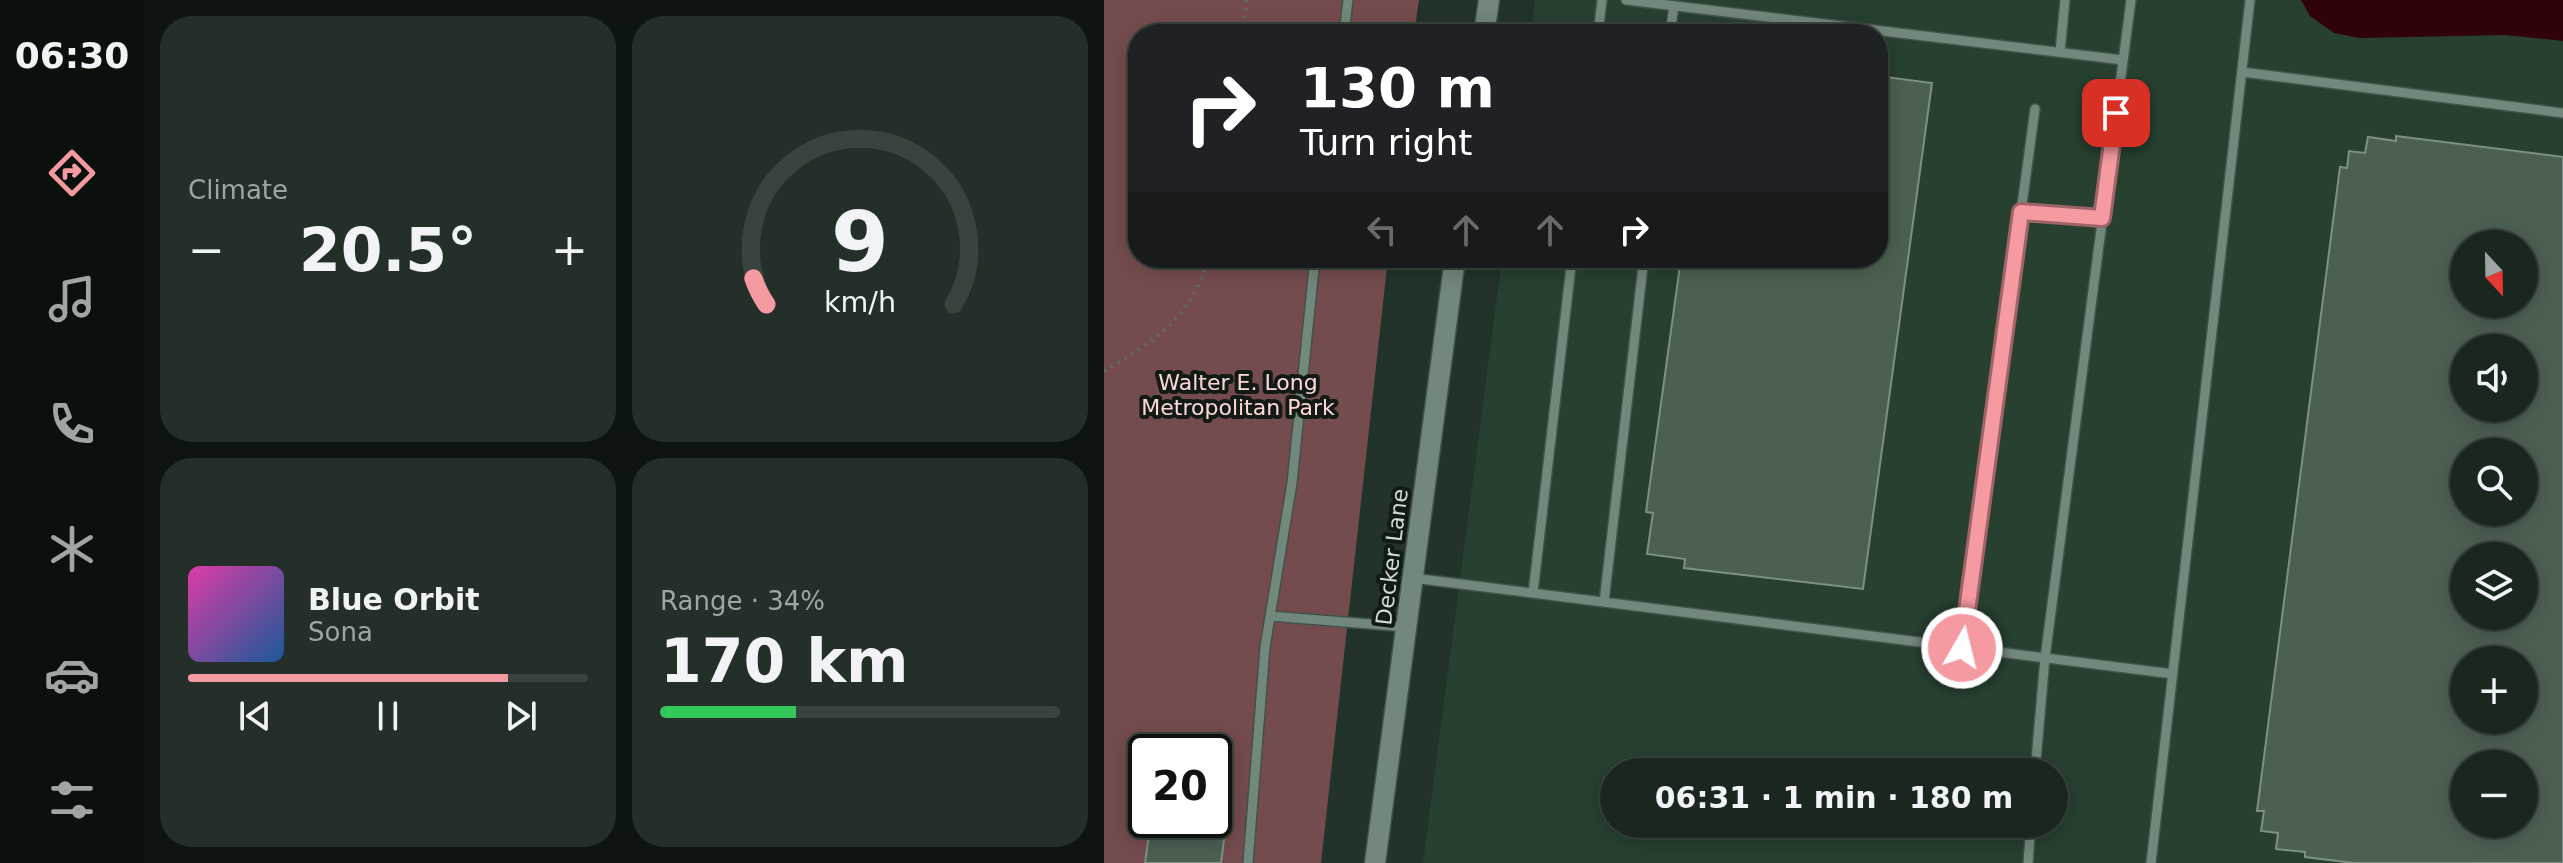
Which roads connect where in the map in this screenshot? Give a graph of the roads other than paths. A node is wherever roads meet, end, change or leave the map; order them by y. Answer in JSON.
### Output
{"nodes":[{"id":1,"x":1348,"y":0,"type":"edge"},
{"id":2,"x":1489,"y":0,"type":"edge"},
{"id":3,"x":1602,"y":0,"type":"edge"},
{"id":4,"x":1626,"y":0,"type":"edge"},
{"id":5,"x":2065,"y":0,"type":"edge"},
{"id":6,"x":2131,"y":0,"type":"edge"},
{"id":7,"x":2250,"y":0,"type":"edge"},
{"id":8,"x":1674,"y":6,"type":"junction"},
{"id":9,"x":1345,"y":24,"type":"edge"},
{"id":10,"x":1485,"y":24,"type":"edge"},
{"id":11,"x":1599,"y":24,"type":"edge"},
{"id":12,"x":1671,"y":24,"type":"edge"},
{"id":13,"x":1825,"y":24,"type":"edge"},
{"id":14,"x":1888,"y":32,"type":"edge"},
{"id":15,"x":2060,"y":52,"type":"junction"},
{"id":16,"x":2123,"y":60,"type":"junction"},
{"id":17,"x":2242,"y":72,"type":"junction"},
{"id":18,"x":2035,"y":109,"type":"dead end"},
{"id":19,"x":2563,"y":113,"type":"edge"},
{"id":20,"x":2021,"y":212,"type":"junction"},
{"id":21,"x":2102,"y":218,"type":"junction"},
{"id":22,"x":1314,"y":268,"type":"edge"},
{"id":23,"x":1454,"y":268,"type":"edge"},
{"id":24,"x":1571,"y":268,"type":"edge"},
{"id":25,"x":1643,"y":268,"type":"edge"},
{"id":26,"x":1413,"y":578,"type":"junction"},
{"id":27,"x":1533,"y":593,"type":"junction"},
{"id":28,"x":1604,"y":602,"type":"junction"},
{"id":29,"x":1270,"y":616,"type":"junction"},
{"id":30,"x":1407,"y":627,"type":"junction"},
{"id":31,"x":1962,"y":648,"type":"junction"},
{"id":32,"x":2045,"y":658,"type":"junction"},
{"id":33,"x":2173,"y":674,"type":"junction"},
{"id":34,"x":2036,"y":758,"type":"edge"},
{"id":35,"x":2030,"y":838,"type":"edge"},
{"id":36,"x":1248,"y":863,"type":"edge"},
{"id":37,"x":1375,"y":863,"type":"edge"},
{"id":38,"x":2028,"y":863,"type":"edge"},
{"id":39,"x":2151,"y":863,"type":"edge"}],
"edges":[{"from":1,"to":9,"type":"lane"},
{"from":2,"to":10,"type":"main road"},
{"from":3,"to":11,"type":"lane"},
{"from":4,"to":8,"type":"lane"},
{"from":5,"to":15,"type":"lane"},
{"from":6,"to":16,"type":"lane"},
{"from":7,"to":17,"type":"lane"},
{"from":8,"to":12,"type":"lane"},
{"from":8,"to":13,"type":"lane"},
{"from":14,"to":15,"type":"lane"},
{"from":15,"to":16,"type":"lane"},
{"from":16,"to":21,"type":"lane"},
{"from":17,"to":19,"type":"lane"},
{"from":17,"to":33,"type":"lane"},
{"from":18,"to":20,"type":"lane"},
{"from":20,"to":21,"type":"lane"},
{"from":20,"to":31,"type":"lane"},
{"from":21,"to":32,"type":"lane"},
{"from":22,"to":29,"type":"lane"},
{"from":23,"to":26,"type":"main road","name":"Decker Lane"},
{"from":24,"to":27,"type":"lane"},
{"from":25,"to":28,"type":"lane"},
{"from":26,"to":27,"type":"lane"},
{"from":26,"to":30,"type":"main road","name":"Decker Lane"},
{"from":27,"to":28,"type":"lane"},
{"from":28,"to":31,"type":"lane"},
{"from":29,"to":30,"type":"lane"},
{"from":29,"to":36,"type":"lane"},
{"from":30,"to":37,"type":"main road","name":"Decker Lane"},
{"from":31,"to":32,"type":"lane"},
{"from":32,"to":33,"type":"lane"},
{"from":32,"to":34,"type":"lane"},
{"from":33,"to":39,"type":"lane"},
{"from":35,"to":38,"type":"lane"}]}
